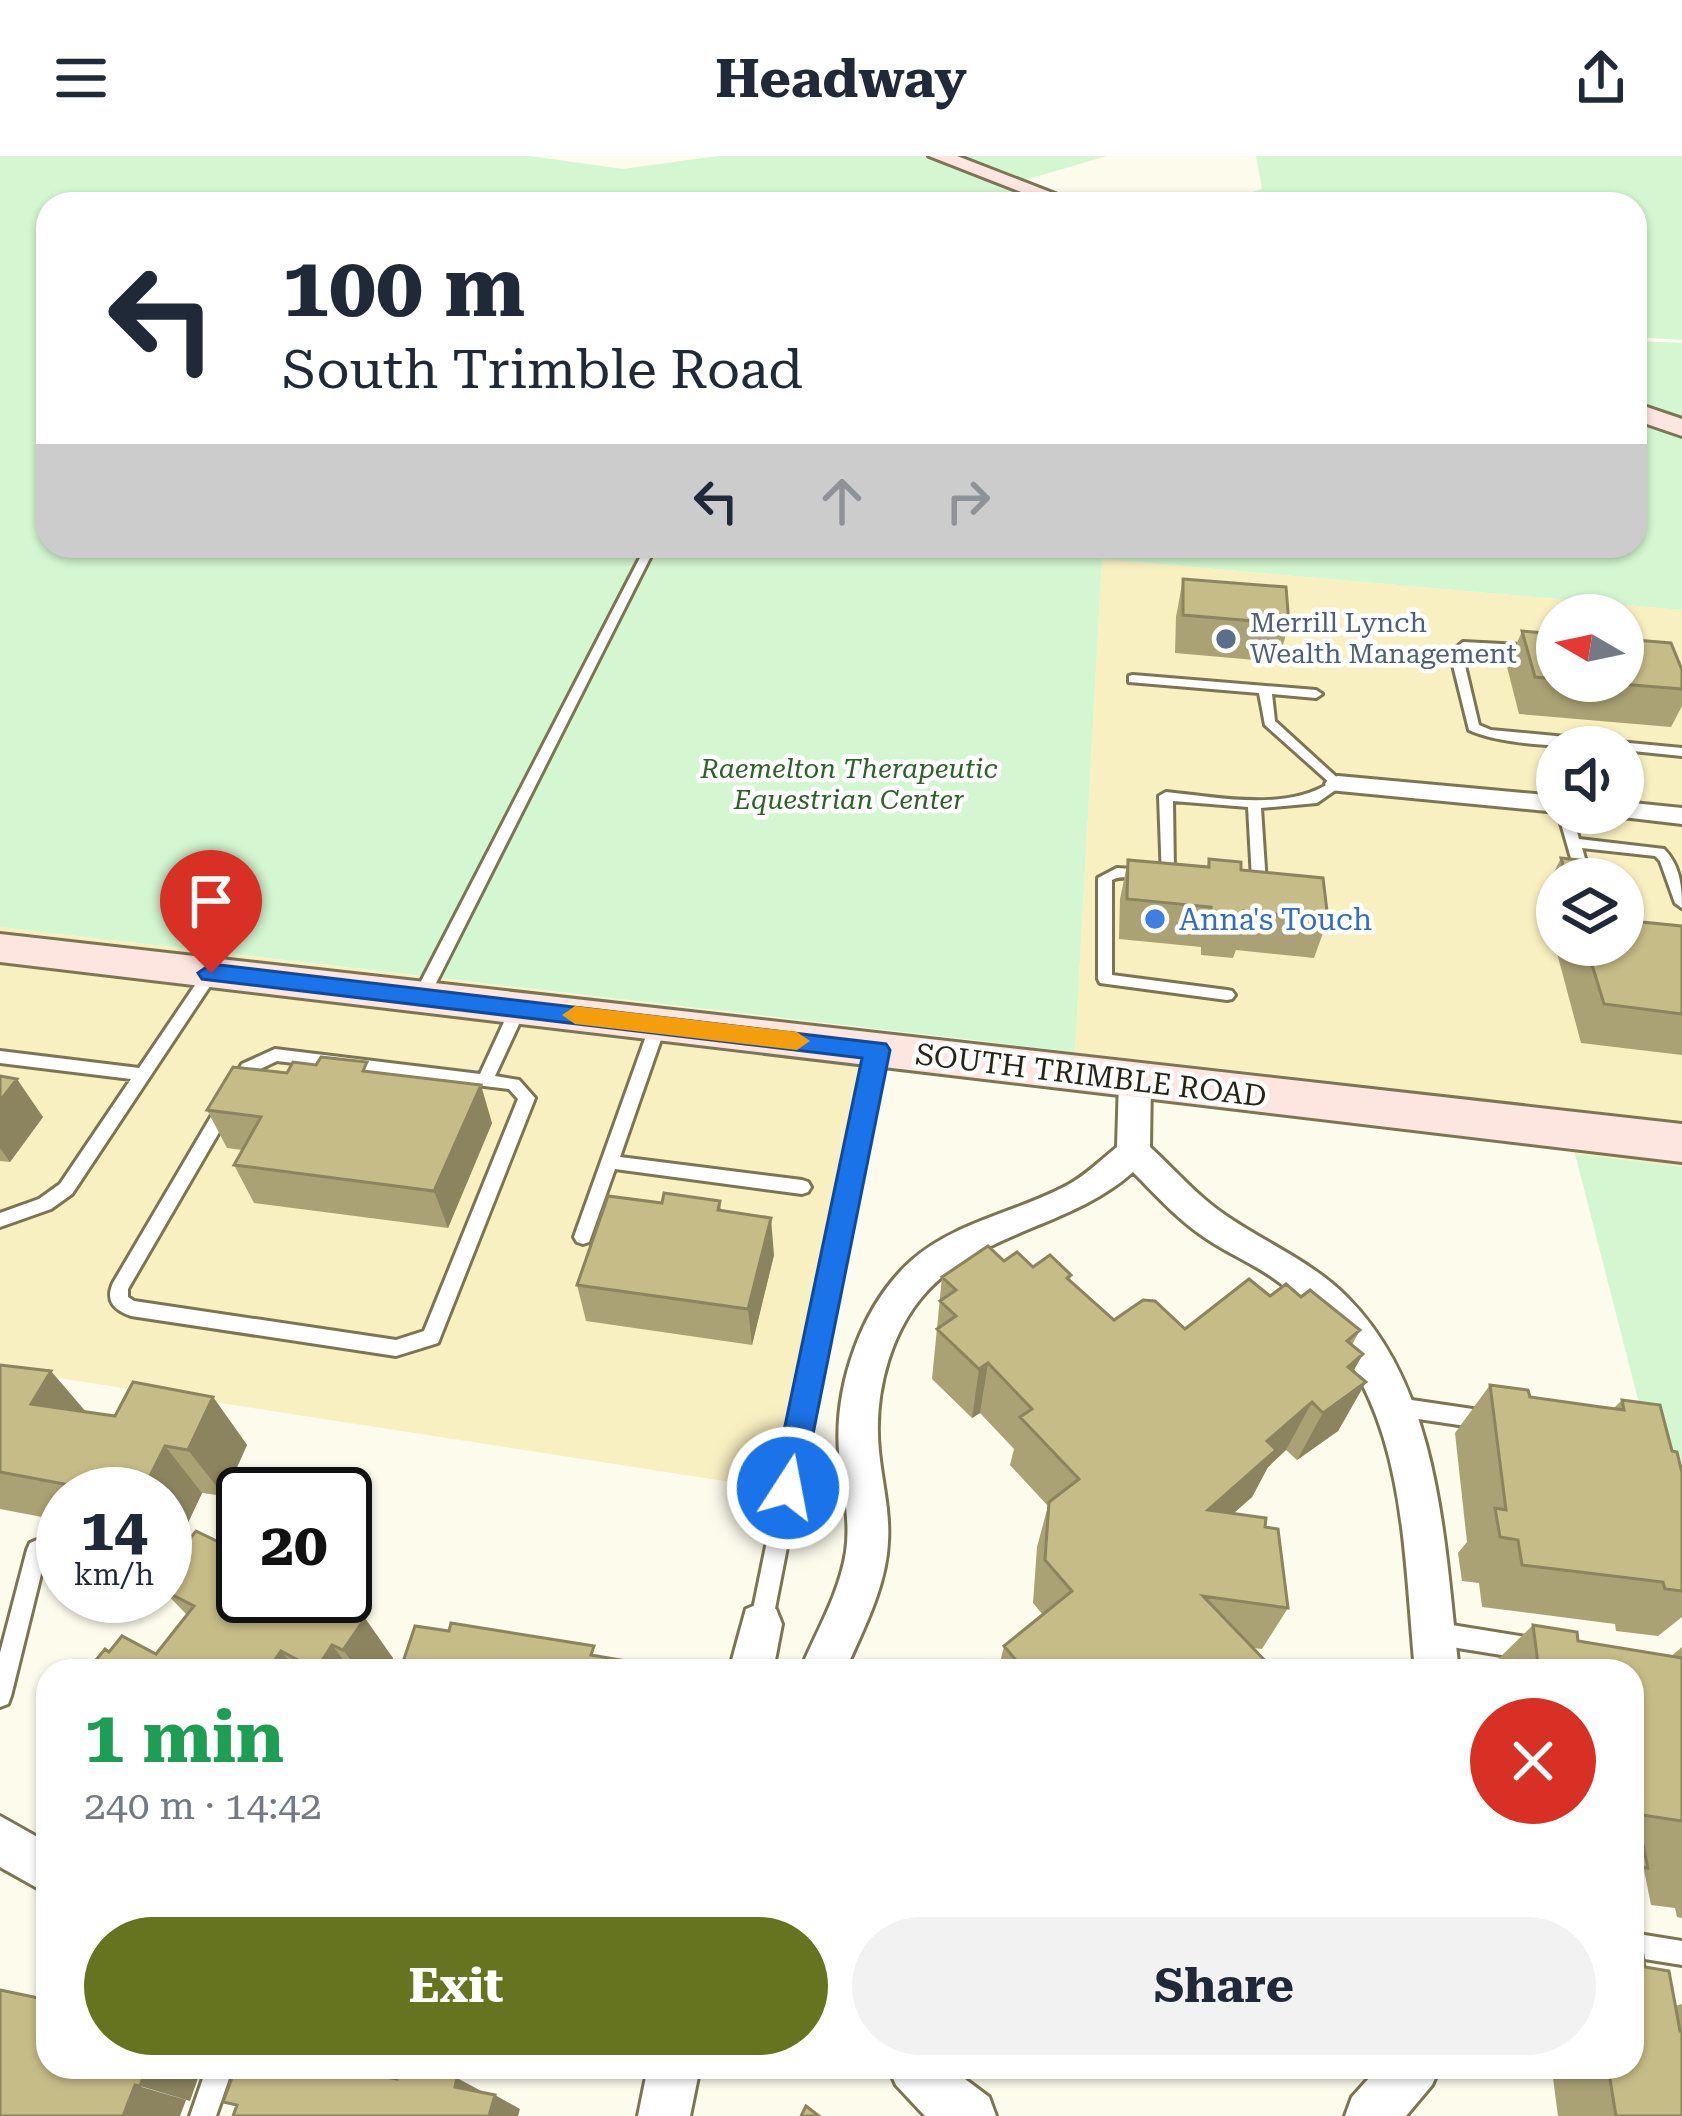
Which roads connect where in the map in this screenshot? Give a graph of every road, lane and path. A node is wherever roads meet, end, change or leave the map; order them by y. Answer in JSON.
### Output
{"nodes":[{"id":1,"x":939,"y":156,"type":"edge"},
{"id":2,"x":1038,"y":192,"type":"edge"},
{"id":3,"x":1647,"y":415,"type":"edge"},
{"id":4,"x":1682,"y":428,"type":"edge"},
{"id":5,"x":645,"y":558,"type":"edge"},
{"id":6,"x":1536,"y":649,"type":"edge"},
{"id":7,"x":1133,"y":679,"type":"dead end"},
{"id":8,"x":1264,"y":690,"type":"junction"},
{"id":9,"x":1316,"y":694,"type":"dead end"},
{"id":10,"x":1682,"y":752,"type":"edge"},
{"id":11,"x":1338,"y":784,"type":"junction"},
{"id":12,"x":1536,"y":802,"type":"edge"},
{"id":13,"x":1254,"y":804,"type":"junction"},
{"id":14,"x":1644,"y":812,"type":"edge"},
{"id":15,"x":1682,"y":816,"type":"edge"},
{"id":16,"x":1571,"y":834,"type":"edge"},
{"id":17,"x":1573,"y":843,"type":"junction"},
{"id":18,"x":1578,"y":858,"type":"edge"},
{"id":19,"x":1167,"y":876,"type":"junction"},
{"id":20,"x":1190,"y":878,"type":"edge"},
{"id":21,"x":1236,"y":882,"type":"edge"},
{"id":22,"x":1682,"y":903,"type":"edge"},
{"id":23,"x":0,"y":948,"type":"edge"},
{"id":24,"x":211,"y":973,"type":"junction"},
{"id":25,"x":1228,"y":995,"type":"dead end"},
{"id":26,"x":421,"y":998,"type":"junction"},
{"id":27,"x":518,"y":1009,"type":"junction"},
{"id":28,"x":658,"y":1025,"type":"junction"},
{"id":29,"x":877,"y":1050,"type":"junction"},
{"id":30,"x":0,"y":1057,"type":"edge"},
{"id":31,"x":144,"y":1075,"type":"junction"},
{"id":32,"x":485,"y":1080,"type":"junction"},
{"id":33,"x":1135,"y":1081,"type":"junction"},
{"id":34,"x":1682,"y":1143,"type":"edge"},
{"id":35,"x":1133,"y":1152,"type":"junction"},
{"id":36,"x":610,"y":1162,"type":"junction"},
{"id":37,"x":802,"y":1186,"type":"dead end"},
{"id":38,"x":0,"y":1220,"type":"edge"},
{"id":39,"x":584,"y":1237,"type":"dead end"},
{"id":40,"x":1398,"y":1407,"type":"junction"},
{"id":41,"x":1515,"y":1425,"type":"edge"},
{"id":42,"x":36,"y":1554,"type":"edge"},
{"id":43,"x":760,"y":1624,"type":"joint"},
{"id":44,"x":1432,"y":1633,"type":"junction"},
{"id":45,"x":1545,"y":1651,"type":"edge"},
{"id":46,"x":754,"y":1659,"type":"edge"},
{"id":47,"x":827,"y":1659,"type":"edge"},
{"id":48,"x":1435,"y":1659,"type":"edge"},
{"id":49,"x":0,"y":1696,"type":"edge"},
{"id":50,"x":0,"y":1840,"type":"edge"},
{"id":51,"x":36,"y":1862,"type":"edge"},
{"id":52,"x":1644,"y":1947,"type":"edge"},
{"id":53,"x":1682,"y":1953,"type":"edge"},
{"id":54,"x":216,"y":2079,"type":"edge"},
{"id":55,"x":672,"y":2079,"type":"edge"},
{"id":56,"x":925,"y":2079,"type":"edge"},
{"id":57,"x":1403,"y":2079,"type":"edge"},
{"id":58,"x":203,"y":2116,"type":"edge"},
{"id":59,"x":664,"y":2116,"type":"edge"},
{"id":60,"x":970,"y":2116,"type":"edge"},
{"id":61,"x":1371,"y":2116,"type":"edge"}],
"edges":[{"from":1,"to":2,"type":"main road"},
{"from":3,"to":4,"type":"main road"},
{"from":5,"to":26,"type":"lane"},
{"from":6,"to":10,"type":"lane"},
{"from":7,"to":8,"type":"lane"},
{"from":8,"to":9,"type":"lane"},
{"from":8,"to":11,"type":"lane"},
{"from":11,"to":12,"type":"street"},
{"from":11,"to":13,"type":"lane"},
{"from":13,"to":19,"type":"lane"},
{"from":13,"to":21,"type":"lane"},
{"from":14,"to":15,"type":"street"},
{"from":16,"to":17,"type":"lane"},
{"from":17,"to":18,"type":"lane"},
{"from":17,"to":22,"type":"lane"},
{"from":19,"to":20,"type":"lane"},
{"from":19,"to":25,"type":"lane"},
{"from":23,"to":24,"type":"main road","name":"SOUTH TRIMBLE ROAD"},
{"from":24,"to":26,"type":"main road","name":"SOUTH TRIMBLE ROAD"},
{"from":24,"to":31,"type":"lane"},
{"from":26,"to":27,"type":"main road","name":"SOUTH TRIMBLE ROAD"},
{"from":27,"to":28,"type":"main road","name":"SOUTH TRIMBLE ROAD"},
{"from":27,"to":32,"type":"lane"},
{"from":28,"to":29,"type":"main road","name":"SOUTH TRIMBLE ROAD"},
{"from":28,"to":36,"type":"lane"},
{"from":29,"to":33,"type":"main road","name":"SOUTH TRIMBLE ROAD"},
{"from":29,"to":43,"type":"lane"},
{"from":30,"to":31,"type":"lane"},
{"from":31,"to":38,"type":"lane"},
{"from":32,"to":32,"type":"lane"},
{"from":33,"to":34,"type":"main road","name":"SOUTH TRIMBLE ROAD"},
{"from":33,"to":35,"type":"street"},
{"from":35,"to":40,"type":"street"},
{"from":35,"to":47,"type":"street"},
{"from":36,"to":37,"type":"lane"},
{"from":36,"to":39,"type":"lane"},
{"from":40,"to":41,"type":"lane"},
{"from":40,"to":44,"type":"street"},
{"from":42,"to":49,"type":"lane"},
{"from":43,"to":46,"type":"street"},
{"from":44,"to":45,"type":"lane"},
{"from":44,"to":48,"type":"street"},
{"from":50,"to":51,"type":"street"},
{"from":52,"to":53,"type":"lane"},
{"from":54,"to":58,"type":"lane"},
{"from":55,"to":59,"type":"street"},
{"from":56,"to":60,"type":"street"},
{"from":57,"to":61,"type":"street"}]}
